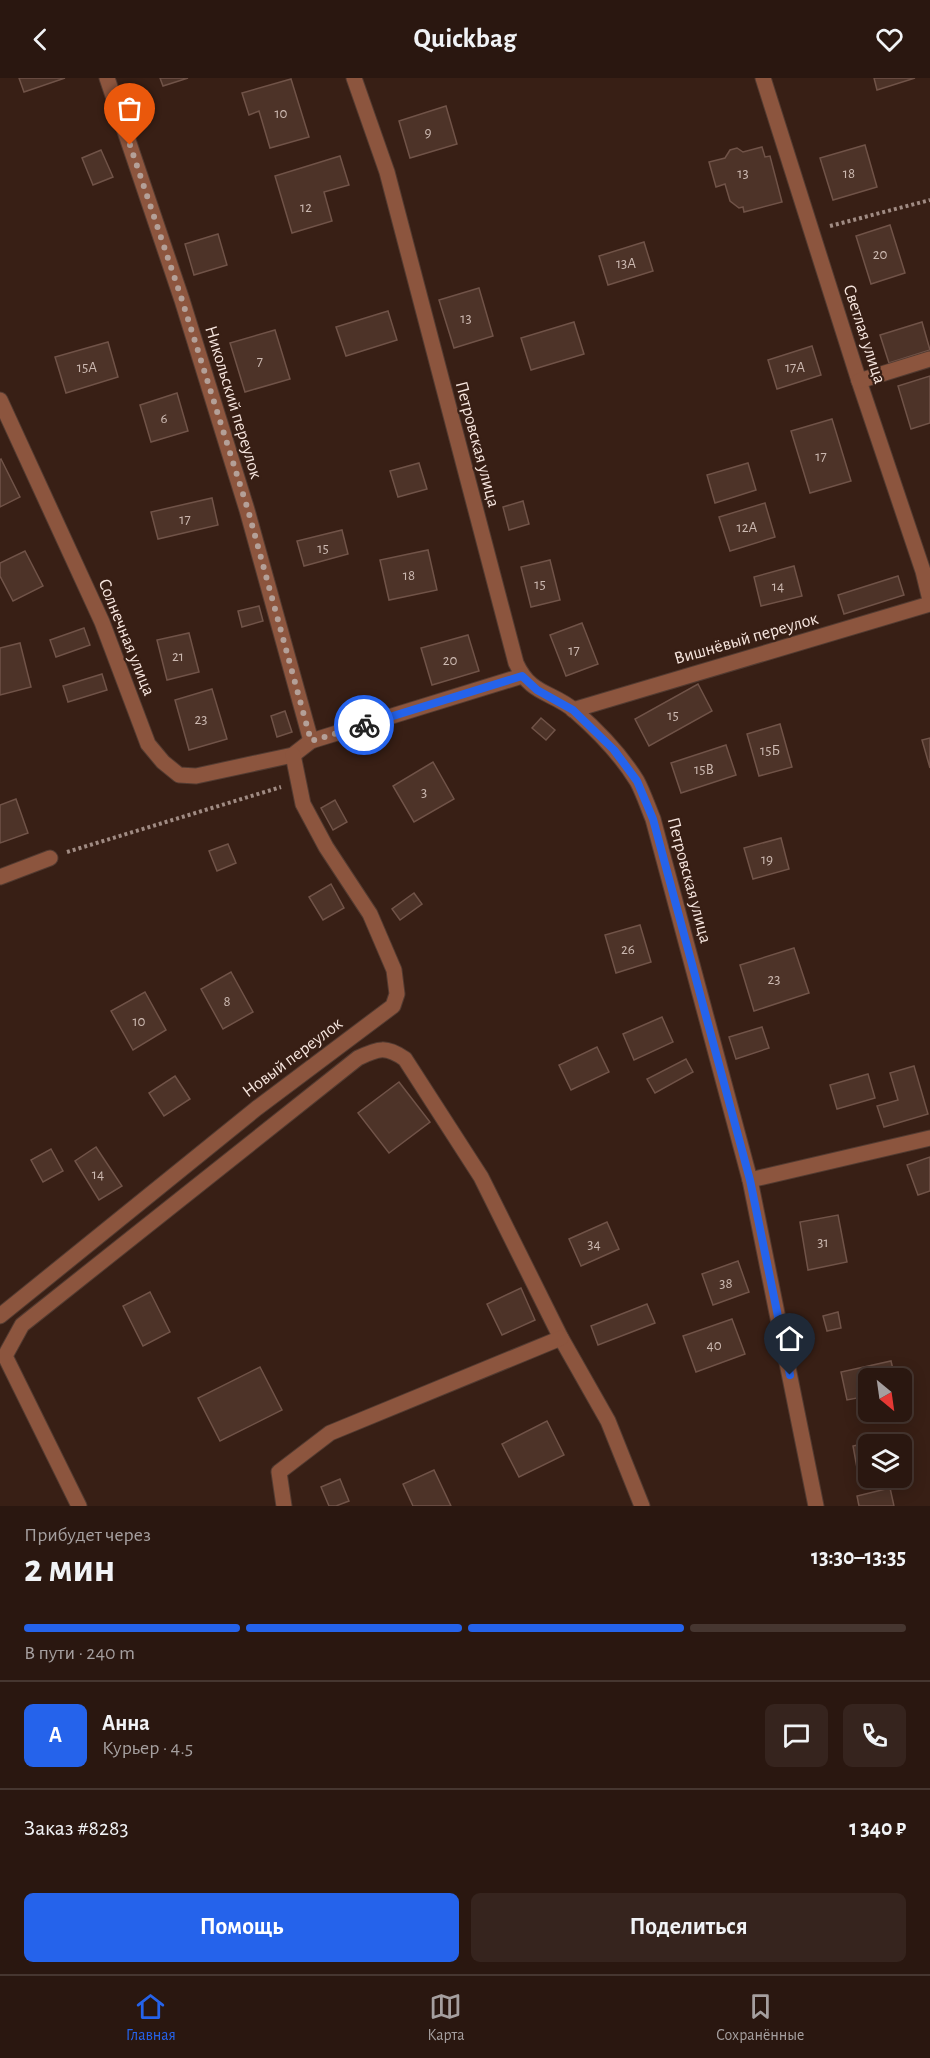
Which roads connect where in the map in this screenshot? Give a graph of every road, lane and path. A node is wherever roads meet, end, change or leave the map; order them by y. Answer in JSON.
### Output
{"nodes":[{"id":1,"x":107,"y":78,"type":"edge"},
{"id":2,"x":354,"y":78,"type":"edge"},
{"id":3,"x":763,"y":78,"type":"edge"},
{"id":4,"x":930,"y":200,"type":"edge"},
{"id":5,"x":812,"y":231,"type":"junction"},
{"id":6,"x":930,"y":359,"type":"edge"},
{"id":7,"x":859,"y":381,"type":"junction"},
{"id":8,"x":0,"y":400,"type":"edge"},
{"id":9,"x":930,"y":602,"type":"edge"},
{"id":10,"x":522,"y":676,"type":"junction"},
{"id":11,"x":573,"y":710,"type":"junction"},
{"id":12,"x":311,"y":741,"type":"junction"},
{"id":13,"x":292,"y":755,"type":"junction"},
{"id":14,"x":298,"y":782,"type":"junction"},
{"id":15,"x":50,"y":858,"type":"joint"},
{"id":16,"x":0,"y":877,"type":"edge"},
{"id":17,"x":930,"y":1138,"type":"edge"},
{"id":18,"x":750,"y":1180,"type":"junction"},
{"id":19,"x":0,"y":1316,"type":"edge"},
{"id":20,"x":561,"y":1338,"type":"junction"},
{"id":21,"x":79,"y":1506,"type":"edge"},
{"id":22,"x":284,"y":1506,"type":"edge"},
{"id":23,"x":642,"y":1506,"type":"edge"},
{"id":24,"x":816,"y":1506,"type":"edge"}],
"edges":[{"from":1,"to":12,"type":"street","name":"Никольский переулок"},
{"from":2,"to":10,"type":"street","name":"Петровская улица"},
{"from":3,"to":5,"type":"street","name":"Светлая улица"},
{"from":4,"to":5,"type":"path"},
{"from":5,"to":7,"type":"street","name":"Светлая улица"},
{"from":6,"to":7,"type":"street"},
{"from":7,"to":9,"type":"street","name":"Светлая улица"},
{"from":8,"to":13,"type":"street","name":"Солнечная улица"},
{"from":9,"to":11,"type":"street","name":"Вишнёвый переулок"},
{"from":10,"to":11,"type":"street","name":"Петровская улица"},
{"from":10,"to":12,"type":"street"},
{"from":11,"to":18,"type":"street","name":"Петровская улица"},
{"from":12,"to":13,"type":"street"},
{"from":13,"to":14,"type":"street","name":"Новый переулок"},
{"from":14,"to":15,"type":"path"},
{"from":14,"to":19,"type":"street","name":"Новый переулок"},
{"from":15,"to":16,"type":"street"},
{"from":17,"to":18,"type":"street"},
{"from":18,"to":24,"type":"street","name":"Петровская улица"},
{"from":20,"to":21,"type":"street"},
{"from":20,"to":22,"type":"street"},
{"from":20,"to":23,"type":"street"}]}
